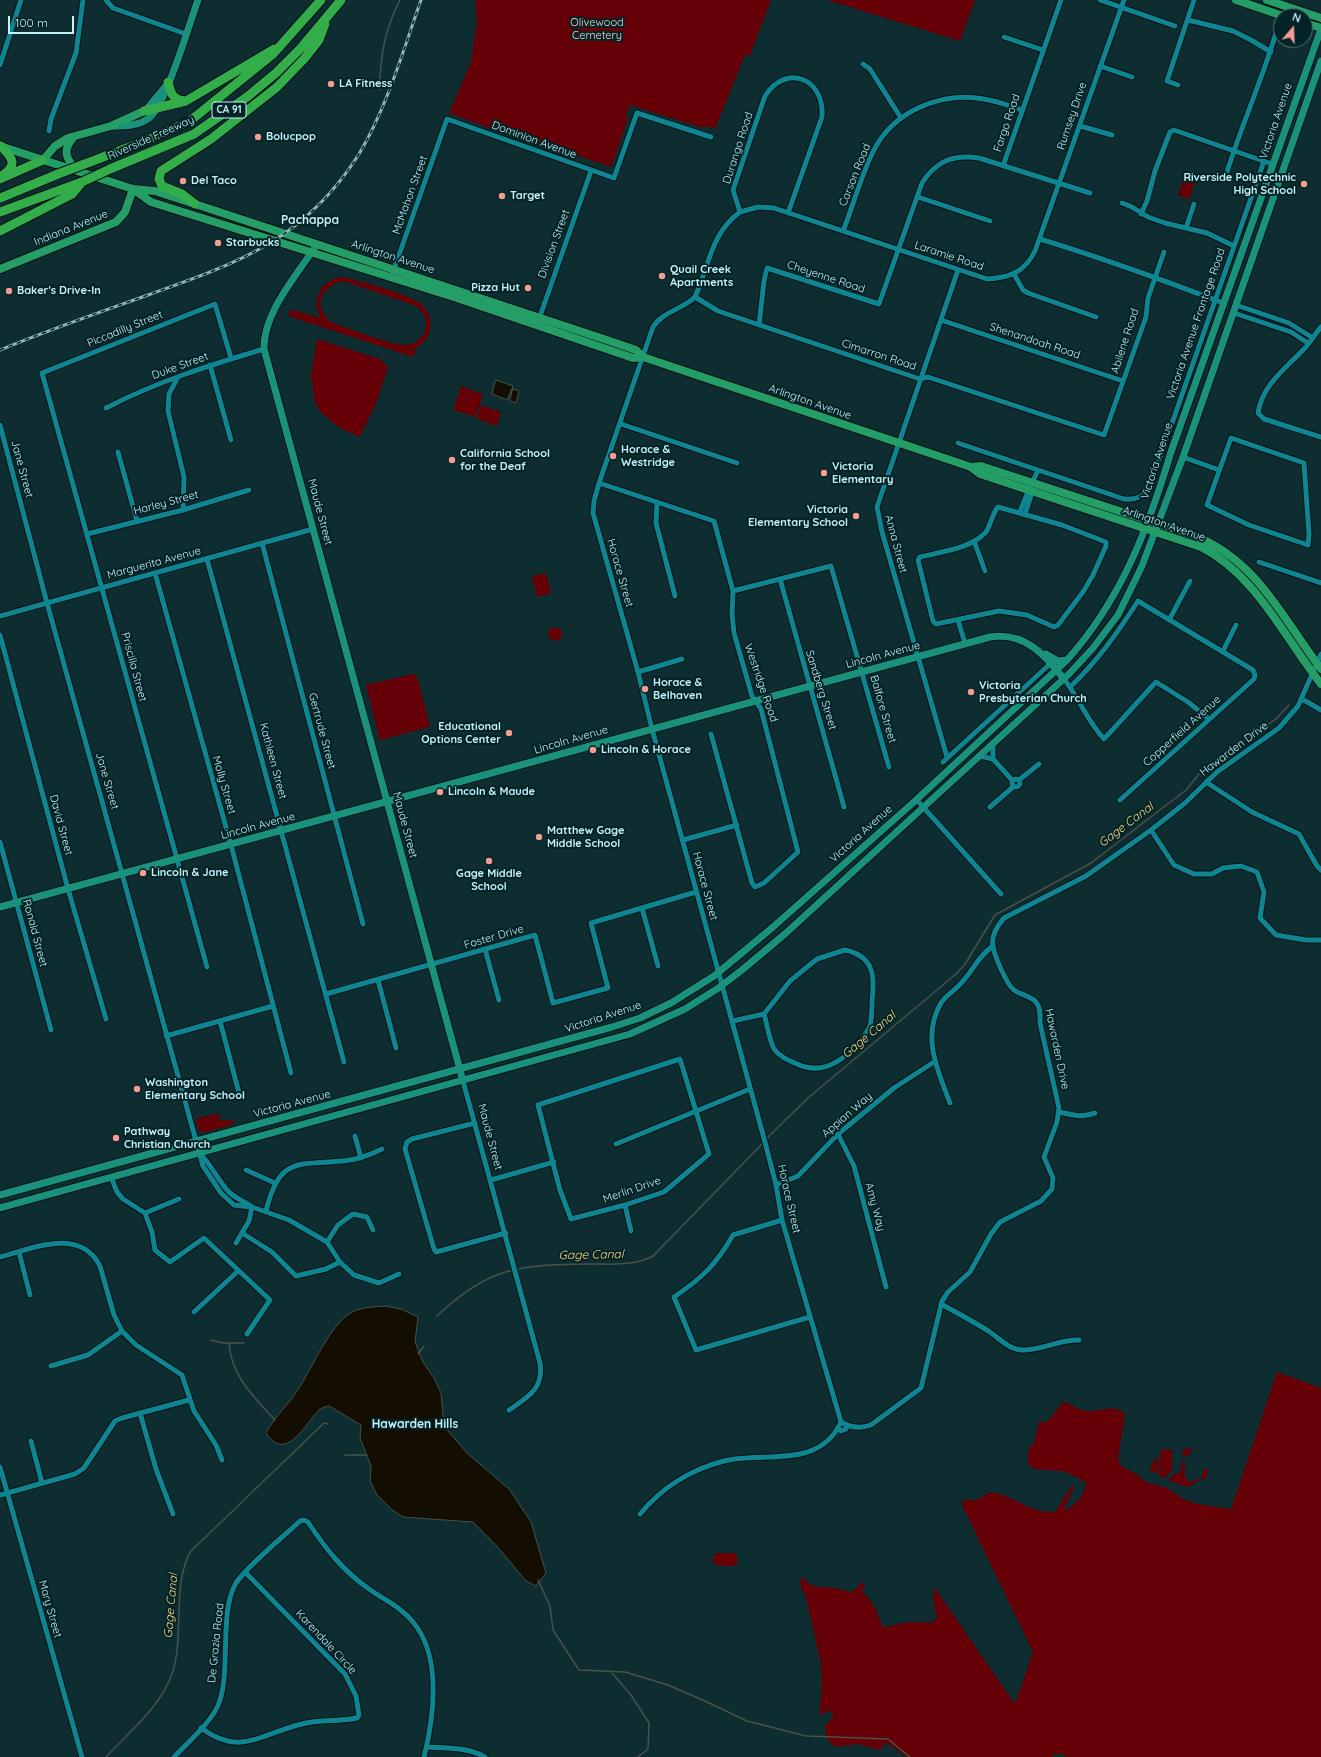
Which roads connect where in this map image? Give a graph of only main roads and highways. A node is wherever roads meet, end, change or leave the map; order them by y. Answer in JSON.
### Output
{"nodes":[{"id":1,"x":198,"y":0,"type":"edge"},
{"id":2,"x":321,"y":0,"type":"edge"},
{"id":3,"x":341,"y":0,"type":"edge"},
{"id":4,"x":1236,"y":0,"type":"edge"},
{"id":5,"x":1267,"y":0,"type":"edge"},
{"id":6,"x":1273,"y":13,"type":"edge"},
{"id":7,"x":1321,"y":18,"type":"edge"},
{"id":8,"x":327,"y":19,"type":"junction"},
{"id":9,"x":1321,"y":29,"type":"edge"},
{"id":10,"x":283,"y":45,"type":"junction"},
{"id":11,"x":1321,"y":61,"type":"edge"},
{"id":12,"x":168,"y":82,"type":"junction"},
{"id":13,"x":186,"y":101,"type":"junction"},
{"id":14,"x":159,"y":106,"type":"junction"},
{"id":15,"x":144,"y":111,"type":"junction"},
{"id":16,"x":111,"y":126,"type":"junction"},
{"id":17,"x":74,"y":136,"type":"junction"},
{"id":18,"x":0,"y":146,"type":"edge"},
{"id":19,"x":43,"y":160,"type":"junction"},
{"id":20,"x":79,"y":172,"type":"junction"},
{"id":21,"x":0,"y":178,"type":"edge"},
{"id":22,"x":82,"y":182,"type":"junction"},
{"id":23,"x":133,"y":190,"type":"junction"},
{"id":24,"x":0,"y":198,"type":"edge"},
{"id":25,"x":195,"y":204,"type":"junction"},
{"id":26,"x":0,"y":212,"type":"edge"},
{"id":27,"x":0,"y":231,"type":"edge"},
{"id":28,"x":317,"y":244,"type":"junction"},
{"id":29,"x":312,"y":253,"type":"junction"},
{"id":30,"x":0,"y":269,"type":"edge"},
{"id":31,"x":392,"y":273,"type":"junction"},
{"id":32,"x":1147,"y":524,"type":"junction"},
{"id":33,"x":1157,"y":528,"type":"junction"},
{"id":34,"x":1042,"y":653,"type":"junction"},
{"id":35,"x":1066,"y":660,"type":"junction"},
{"id":36,"x":1319,"y":666,"type":"edge"},
{"id":37,"x":1056,"y":670,"type":"junction"},
{"id":38,"x":1064,"y":679,"type":"junction"},
{"id":39,"x":1321,"y":684,"type":"edge"},
{"id":40,"x":387,"y":802,"type":"junction"},
{"id":41,"x":0,"y":907,"type":"edge"},
{"id":42,"x":460,"y":1070,"type":"junction"},
{"id":43,"x":463,"y":1081,"type":"junction"},
{"id":44,"x":0,"y":1195,"type":"edge"},
{"id":45,"x":0,"y":1208,"type":"edge"}],
"edges":[{"from":1,"to":12,"type":"main road"},
{"from":2,"to":10,"type":"highway","name":"Riverside Freeway","number":"CA 91"},
{"from":3,"to":8,"type":"highway","name":"Riverside Freeway","number":"CA 91"},
{"from":4,"to":6,"type":"main road"},
{"from":5,"to":7,"type":"main road"},
{"from":8,"to":22,"type":"highway","name":"Riverside Freeway","number":"CA 91","bridge":true},
{"from":8,"to":25,"type":"highway"},
{"from":9,"to":32,"type":"main road","name":"Victoria Avenue"},
{"from":10,"to":13,"type":"highway"},
{"from":10,"to":24,"type":"highway","name":"Riverside Freeway","number":"CA 91","bridge":true},
{"from":11,"to":33,"type":"main road","name":"Victoria Avenue"},
{"from":12,"to":13,"type":"highway"},
{"from":12,"to":14,"type":"main road"},
{"from":12,"to":15,"type":"main road"},
{"from":13,"to":14,"type":"highway"},
{"from":14,"to":15,"type":"highway"},
{"from":14,"to":16,"type":"main road"},
{"from":15,"to":16,"type":"main road"},
{"from":16,"to":17,"type":"main road"},
{"from":17,"to":19,"type":"main road"},
{"from":17,"to":20,"type":"main road"},
{"from":18,"to":19,"type":"main road","name":"Arlington Avenue"},
{"from":18,"to":21,"type":"highway"},
{"from":19,"to":20,"type":"main road","name":"Arlington Avenue"},
{"from":19,"to":21,"type":"highway"},
{"from":20,"to":23,"type":"main road","name":"Arlington Avenue"},
{"from":22,"to":26,"type":"highway","name":"Riverside Freeway","number":"CA 91"},
{"from":22,"to":27,"type":"highway"},
{"from":23,"to":25,"type":"main road","name":"Arlington Avenue"},
{"from":23,"to":29,"type":"main road","name":"Arlington Avenue"},
{"from":23,"to":30,"type":"main road","name":"Indiana Avenue"},
{"from":25,"to":28,"type":"main road","name":"Arlington Avenue"},
{"from":28,"to":29,"type":"main road","name":"Maude Street"},
{"from":28,"to":31,"type":"main road","name":"Arlington Avenue"},
{"from":29,"to":31,"type":"main road","name":"Arlington Avenue"},
{"from":29,"to":40,"type":"main road","name":"Maude Street"},
{"from":31,"to":32,"type":"main road","name":"Arlington Avenue"},
{"from":32,"to":33,"type":"main road","name":"Arlington Avenue"},
{"from":32,"to":35,"type":"main road","name":"Victoria Avenue"},
{"from":33,"to":36,"type":"main road","name":"Arlington Avenue"},
{"from":33,"to":38,"type":"main road","name":"Victoria Avenue"},
{"from":33,"to":39,"type":"main road","name":"Arlington Avenue"},
{"from":34,"to":35,"type":"main road"},
{"from":34,"to":37,"type":"main road","name":"Lincoln Avenue"},
{"from":34,"to":40,"type":"main road","name":"Lincoln Avenue"},
{"from":35,"to":37,"type":"main road","name":"Victoria Avenue"},
{"from":37,"to":38,"type":"main road","name":"Lincoln Avenue"},
{"from":37,"to":42,"type":"main road","name":"Victoria Avenue"},
{"from":38,"to":43,"type":"main road","name":"Victoria Avenue"},
{"from":40,"to":41,"type":"main road","name":"Lincoln Avenue"},
{"from":40,"to":42,"type":"main road","name":"Maude Street"},
{"from":42,"to":43,"type":"main road","name":"Maude Street"},
{"from":42,"to":44,"type":"main road","name":"Victoria Avenue"},
{"from":43,"to":45,"type":"main road","name":"Victoria Avenue"}]}
